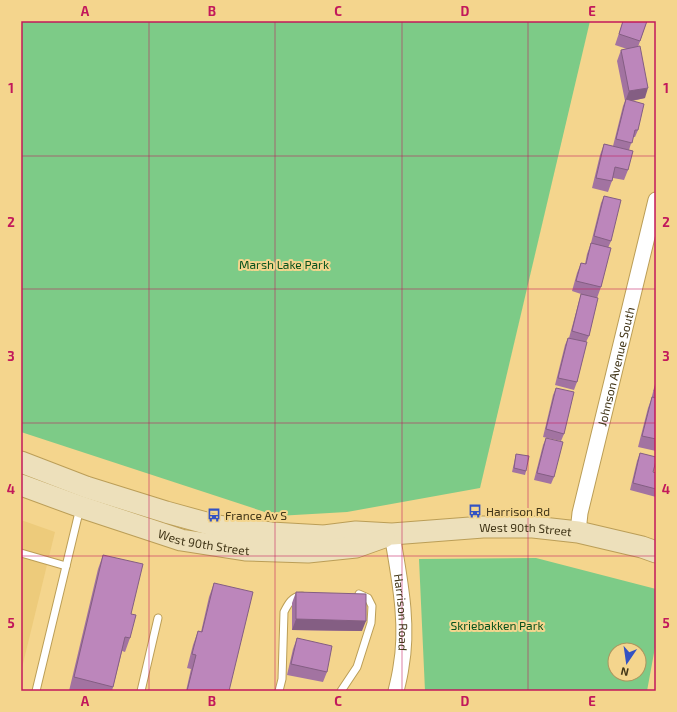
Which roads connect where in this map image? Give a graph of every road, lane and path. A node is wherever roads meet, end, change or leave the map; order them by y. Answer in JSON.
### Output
{"nodes":[{"id":1,"x":656,"y":200,"type":"edge"},
{"id":2,"x":21,"y":462,"type":"edge"},
{"id":3,"x":21,"y":485,"type":"edge"},
{"id":4,"x":84,"y":497,"type":"junction"},
{"id":5,"x":578,"y":532,"type":"junction"},
{"id":6,"x":392,"y":534,"type":"junction"},
{"id":7,"x":656,"y":552,"type":"edge"},
{"id":8,"x":21,"y":554,"type":"edge"},
{"id":9,"x":66,"y":566,"type":"junction"},
{"id":10,"x":350,"y":594,"type":"edge"},
{"id":11,"x":312,"y":596,"type":"edge"},
{"id":12,"x":158,"y":618,"type":"dead end"},
{"id":13,"x":36,"y":691,"type":"edge"},
{"id":14,"x":142,"y":691,"type":"edge"},
{"id":15,"x":279,"y":691,"type":"edge"},
{"id":16,"x":341,"y":691,"type":"edge"},
{"id":17,"x":396,"y":691,"type":"edge"}],
"edges":[{"from":1,"to":5,"type":"street","name":"Johnson Avenue South"},
{"from":2,"to":4,"type":"street","name":"West 90th Street"},
{"from":3,"to":4,"type":"street","name":"West 90th Street"},
{"from":4,"to":6,"type":"street","name":"West 90th Street"},
{"from":4,"to":9,"type":"lane"},
{"from":5,"to":6,"type":"street","name":"West 90th Street"},
{"from":5,"to":7,"type":"street","name":"West 90th Street"},
{"from":6,"to":17,"type":"street","name":"Harrison Road"},
{"from":8,"to":9,"type":"lane"},
{"from":9,"to":13,"type":"lane"},
{"from":10,"to":16,"type":"lane"},
{"from":11,"to":15,"type":"lane"},
{"from":12,"to":14,"type":"lane"}]}
